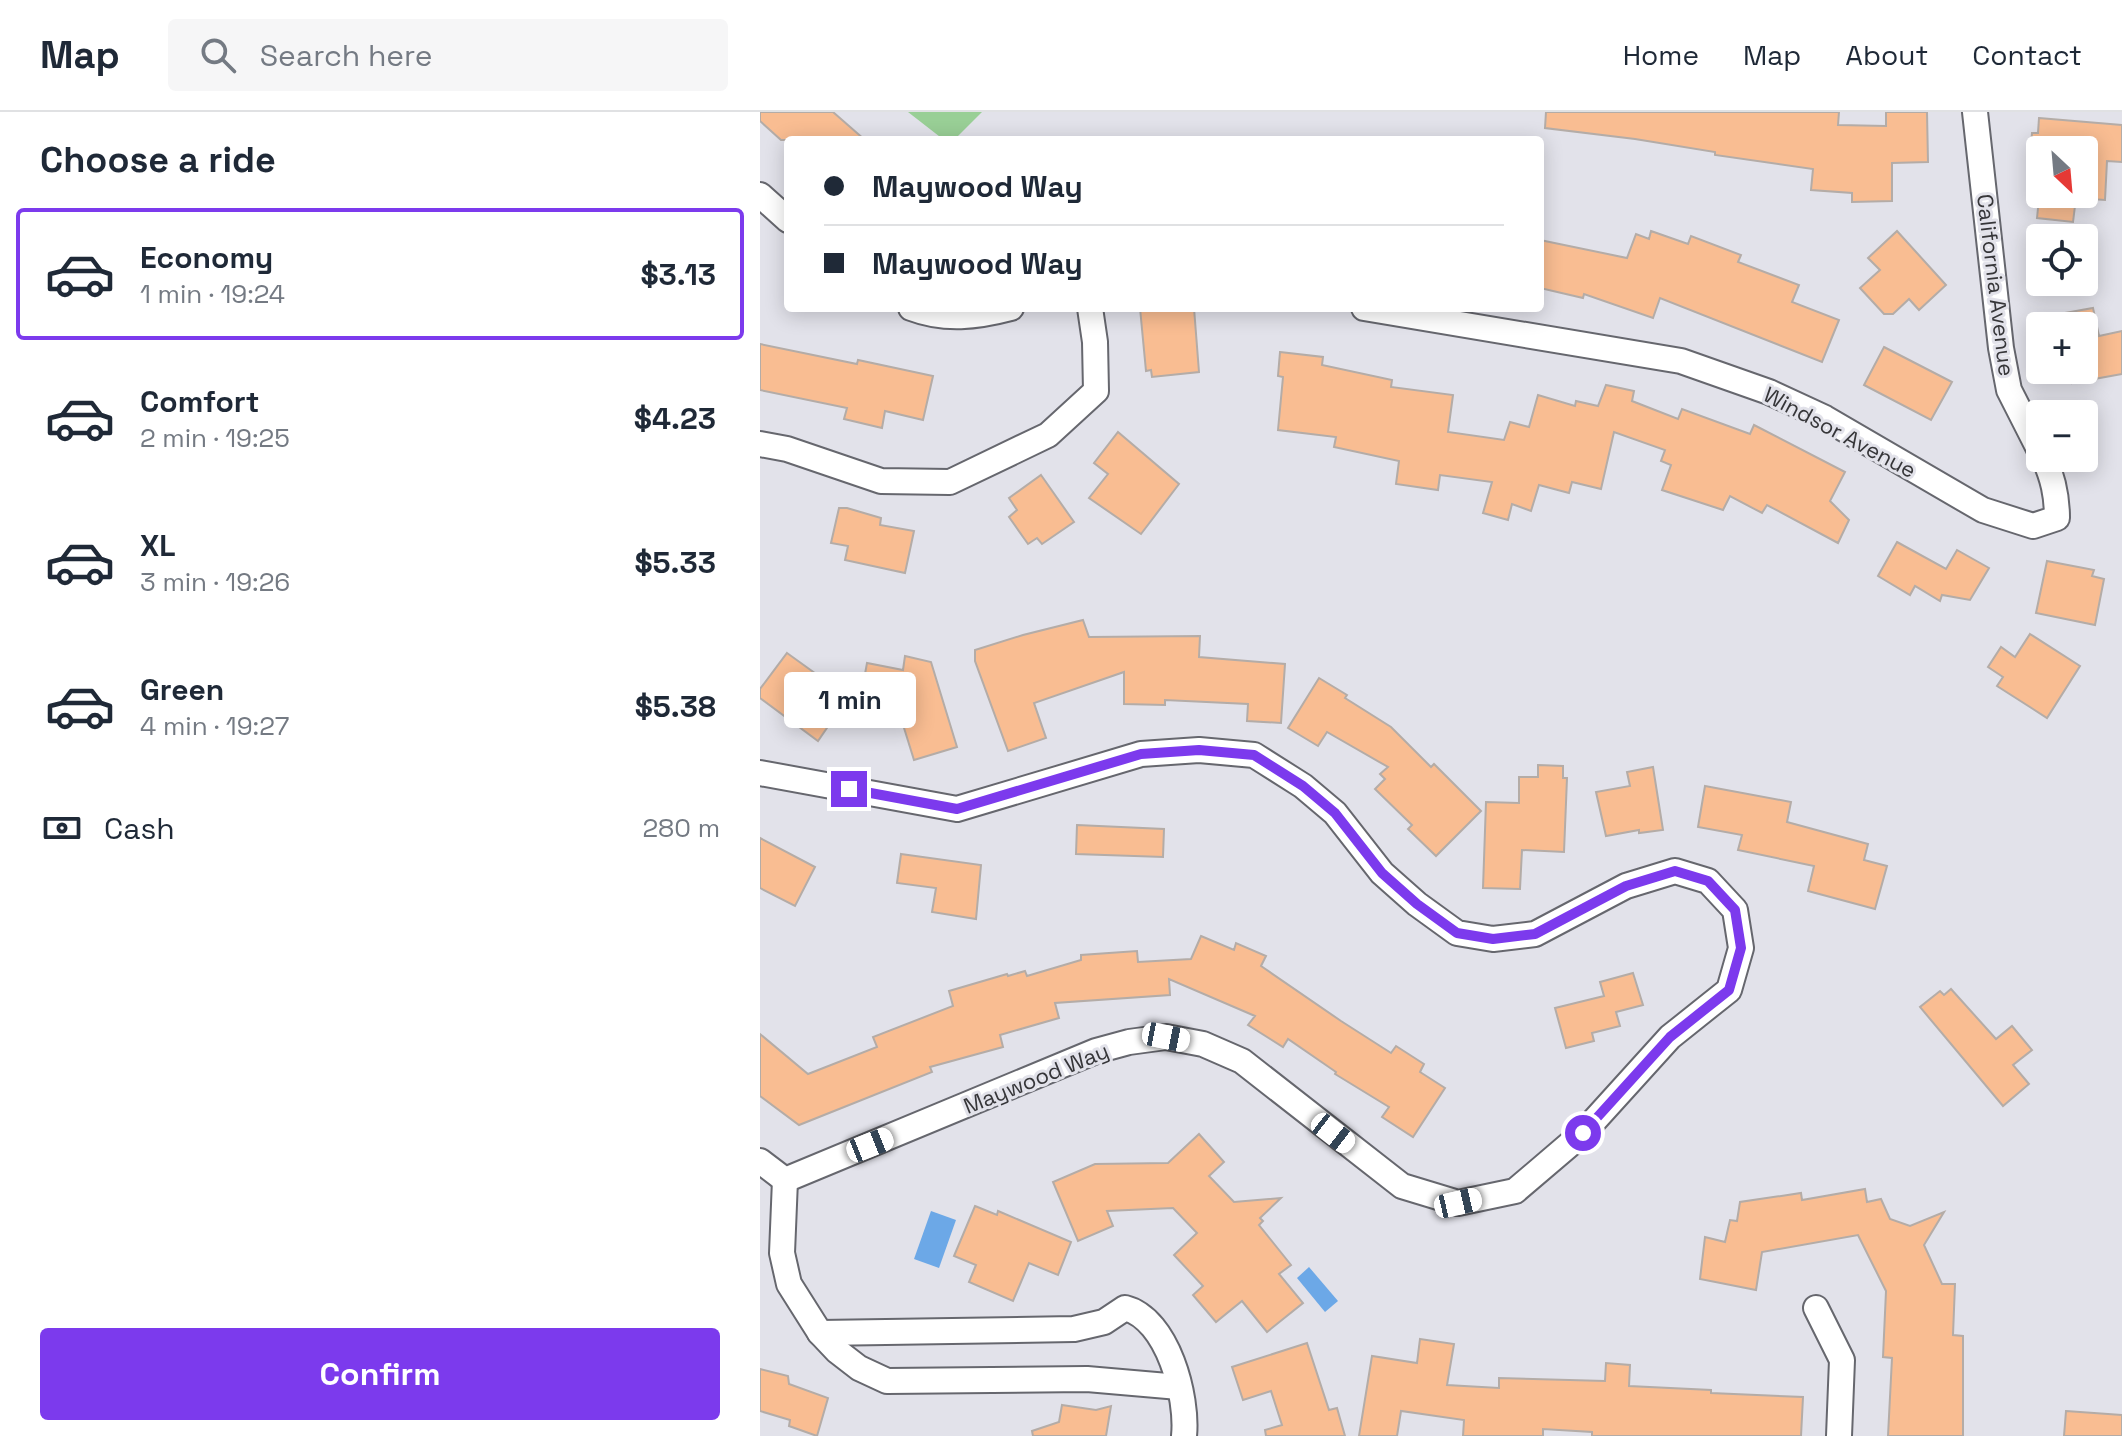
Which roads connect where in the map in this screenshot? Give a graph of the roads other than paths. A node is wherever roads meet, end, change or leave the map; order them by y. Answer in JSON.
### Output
{"nodes":[{"id":1,"x":1975,"y":112,"type":"edge"},
{"id":2,"x":760,"y":195,"type":"edge"},
{"id":3,"x":784,"y":216,"type":"edge"},
{"id":4,"x":922,"y":312,"type":"edge"},
{"id":5,"x":995,"y":312,"type":"edge"},
{"id":6,"x":1091,"y":312,"type":"edge"},
{"id":7,"x":1388,"y":312,"type":"edge"},
{"id":8,"x":2026,"y":423,"type":"edge"},
{"id":9,"x":760,"y":444,"type":"edge"},
{"id":10,"x":2051,"y":472,"type":"edge"},
{"id":11,"x":760,"y":773,"type":"edge"},
{"id":12,"x":760,"y":1161,"type":"edge"},
{"id":13,"x":785,"y":1180,"type":"junction"},
{"id":14,"x":1816,"y":1308,"type":"dead end"},
{"id":15,"x":820,"y":1333,"type":"junction"},
{"id":16,"x":1179,"y":1387,"type":"junction"},
{"id":17,"x":1184,"y":1436,"type":"edge"},
{"id":18,"x":1839,"y":1436,"type":"edge"}],
"edges":[{"from":1,"to":8,"type":"street","name":"California Avenue"},
{"from":2,"to":3,"type":"street"},
{"from":4,"to":5,"type":"street"},
{"from":6,"to":9,"type":"street"},
{"from":7,"to":10,"type":"street","name":"Windsor Avenue"},
{"from":11,"to":13,"type":"street","name":"Maywood Way"},
{"from":12,"to":13,"type":"street"},
{"from":13,"to":15,"type":"street"},
{"from":14,"to":18,"type":"street"},
{"from":15,"to":16,"type":"street"},
{"from":15,"to":16,"type":"street"},
{"from":16,"to":17,"type":"street"}]}
